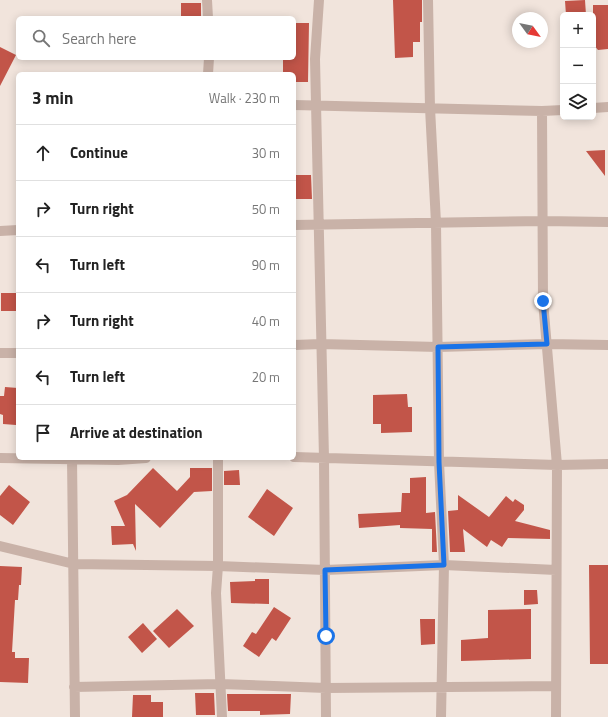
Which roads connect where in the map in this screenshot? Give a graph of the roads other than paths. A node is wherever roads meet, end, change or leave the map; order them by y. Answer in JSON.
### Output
{"nodes":[{"id":1,"x":207,"y":0,"type":"edge"},
{"id":2,"x":320,"y":0,"type":"edge"},
{"id":3,"x":428,"y":0,"type":"edge"},
{"id":4,"x":208,"y":16,"type":"edge"},
{"id":5,"x":208,"y":60,"type":"edge"},
{"id":6,"x":208,"y":72,"type":"edge"},
{"id":7,"x":296,"y":105,"type":"edge"},
{"id":8,"x":316,"y":105,"type":"junction"},
{"id":9,"x":608,"y":107,"type":"edge"},
{"id":10,"x":430,"y":108,"type":"junction"},
{"id":11,"x":596,"y":108,"type":"edge"},
{"id":12,"x":560,"y":110,"type":"edge"},
{"id":13,"x":542,"y":111,"type":"junction"},
{"id":14,"x":543,"y":221,"type":"junction"},
{"id":15,"x":608,"y":222,"type":"edge"},
{"id":16,"x":436,"y":223,"type":"junction"},
{"id":17,"x":296,"y":225,"type":"edge"},
{"id":18,"x":319,"y":225,"type":"junction"},
{"id":19,"x":16,"y":230,"type":"edge"},
{"id":20,"x":0,"y":231,"type":"edge"},
{"id":21,"x":321,"y":344,"type":"junction"},
{"id":22,"x":547,"y":344,"type":"junction"},
{"id":23,"x":296,"y":345,"type":"edge"},
{"id":24,"x":608,"y":345,"type":"edge"},
{"id":25,"x":438,"y":347,"type":"junction"},
{"id":26,"x":0,"y":353,"type":"edge"},
{"id":27,"x":16,"y":353,"type":"edge"},
{"id":28,"x":296,"y":457,"type":"edge"},
{"id":29,"x":0,"y":458,"type":"edge"},
{"id":30,"x":16,"y":458,"type":"edge"},
{"id":31,"x":324,"y":458,"type":"junction"},
{"id":32,"x":72,"y":460,"type":"edge"},
{"id":33,"x":218,"y":460,"type":"edge"},
{"id":34,"x":439,"y":462,"type":"junction"},
{"id":35,"x":608,"y":464,"type":"edge"},
{"id":36,"x":557,"y":465,"type":"junction"},
{"id":37,"x":0,"y":546,"type":"edge"},
{"id":38,"x":74,"y":564,"type":"junction"},
{"id":39,"x":444,"y":565,"type":"junction"},
{"id":40,"x":218,"y":566,"type":"junction"},
{"id":41,"x":325,"y":570,"type":"junction"},
{"id":42,"x":556,"y":570,"type":"junction"},
{"id":43,"x":220,"y":684,"type":"junction"},
{"id":44,"x":441,"y":686,"type":"junction"},
{"id":45,"x":556,"y":686,"type":"junction"},
{"id":46,"x":74,"y":687,"type":"junction"},
{"id":47,"x":326,"y":688,"type":"junction"},
{"id":48,"x":75,"y":717,"type":"edge"},
{"id":49,"x":222,"y":717,"type":"edge"},
{"id":50,"x":326,"y":717,"type":"edge"},
{"id":51,"x":441,"y":717,"type":"edge"},
{"id":52,"x":556,"y":717,"type":"edge"}],
"edges":[{"from":1,"to":4,"type":"street"},
{"from":2,"to":8,"type":"street"},
{"from":3,"to":10,"type":"street"},
{"from":5,"to":6,"type":"street"},
{"from":7,"to":8,"type":"street"},
{"from":8,"to":10,"type":"street"},
{"from":8,"to":18,"type":"street"},
{"from":9,"to":11,"type":"street"},
{"from":10,"to":13,"type":"street"},
{"from":10,"to":16,"type":"street"},
{"from":12,"to":13,"type":"street"},
{"from":13,"to":14,"type":"street"},
{"from":14,"to":15,"type":"street"},
{"from":14,"to":16,"type":"street"},
{"from":14,"to":22,"type":"street"},
{"from":16,"to":18,"type":"street"},
{"from":16,"to":25,"type":"street"},
{"from":17,"to":18,"type":"street"},
{"from":18,"to":21,"type":"street"},
{"from":19,"to":20,"type":"street"},
{"from":21,"to":23,"type":"street"},
{"from":21,"to":25,"type":"street"},
{"from":21,"to":31,"type":"street"},
{"from":22,"to":24,"type":"street"},
{"from":22,"to":25,"type":"street"},
{"from":22,"to":36,"type":"street"},
{"from":25,"to":34,"type":"street"},
{"from":26,"to":27,"type":"street"},
{"from":28,"to":31,"type":"street"},
{"from":29,"to":30,"type":"street"},
{"from":31,"to":34,"type":"street"},
{"from":31,"to":41,"type":"street"},
{"from":32,"to":38,"type":"street"},
{"from":33,"to":40,"type":"street"},
{"from":34,"to":36,"type":"street"},
{"from":34,"to":39,"type":"street"},
{"from":35,"to":36,"type":"street"},
{"from":36,"to":42,"type":"street"},
{"from":37,"to":38,"type":"street"},
{"from":38,"to":40,"type":"street"},
{"from":38,"to":46,"type":"street"},
{"from":39,"to":41,"type":"street"},
{"from":39,"to":42,"type":"street"},
{"from":39,"to":44,"type":"street"},
{"from":40,"to":41,"type":"street"},
{"from":40,"to":43,"type":"street"},
{"from":41,"to":47,"type":"street"},
{"from":42,"to":45,"type":"street"},
{"from":43,"to":46,"type":"street"},
{"from":43,"to":47,"type":"street"},
{"from":43,"to":49,"type":"street"},
{"from":44,"to":45,"type":"street"},
{"from":44,"to":47,"type":"street"},
{"from":44,"to":51,"type":"street"},
{"from":45,"to":52,"type":"street"},
{"from":46,"to":48,"type":"street"},
{"from":47,"to":50,"type":"street"}]}
